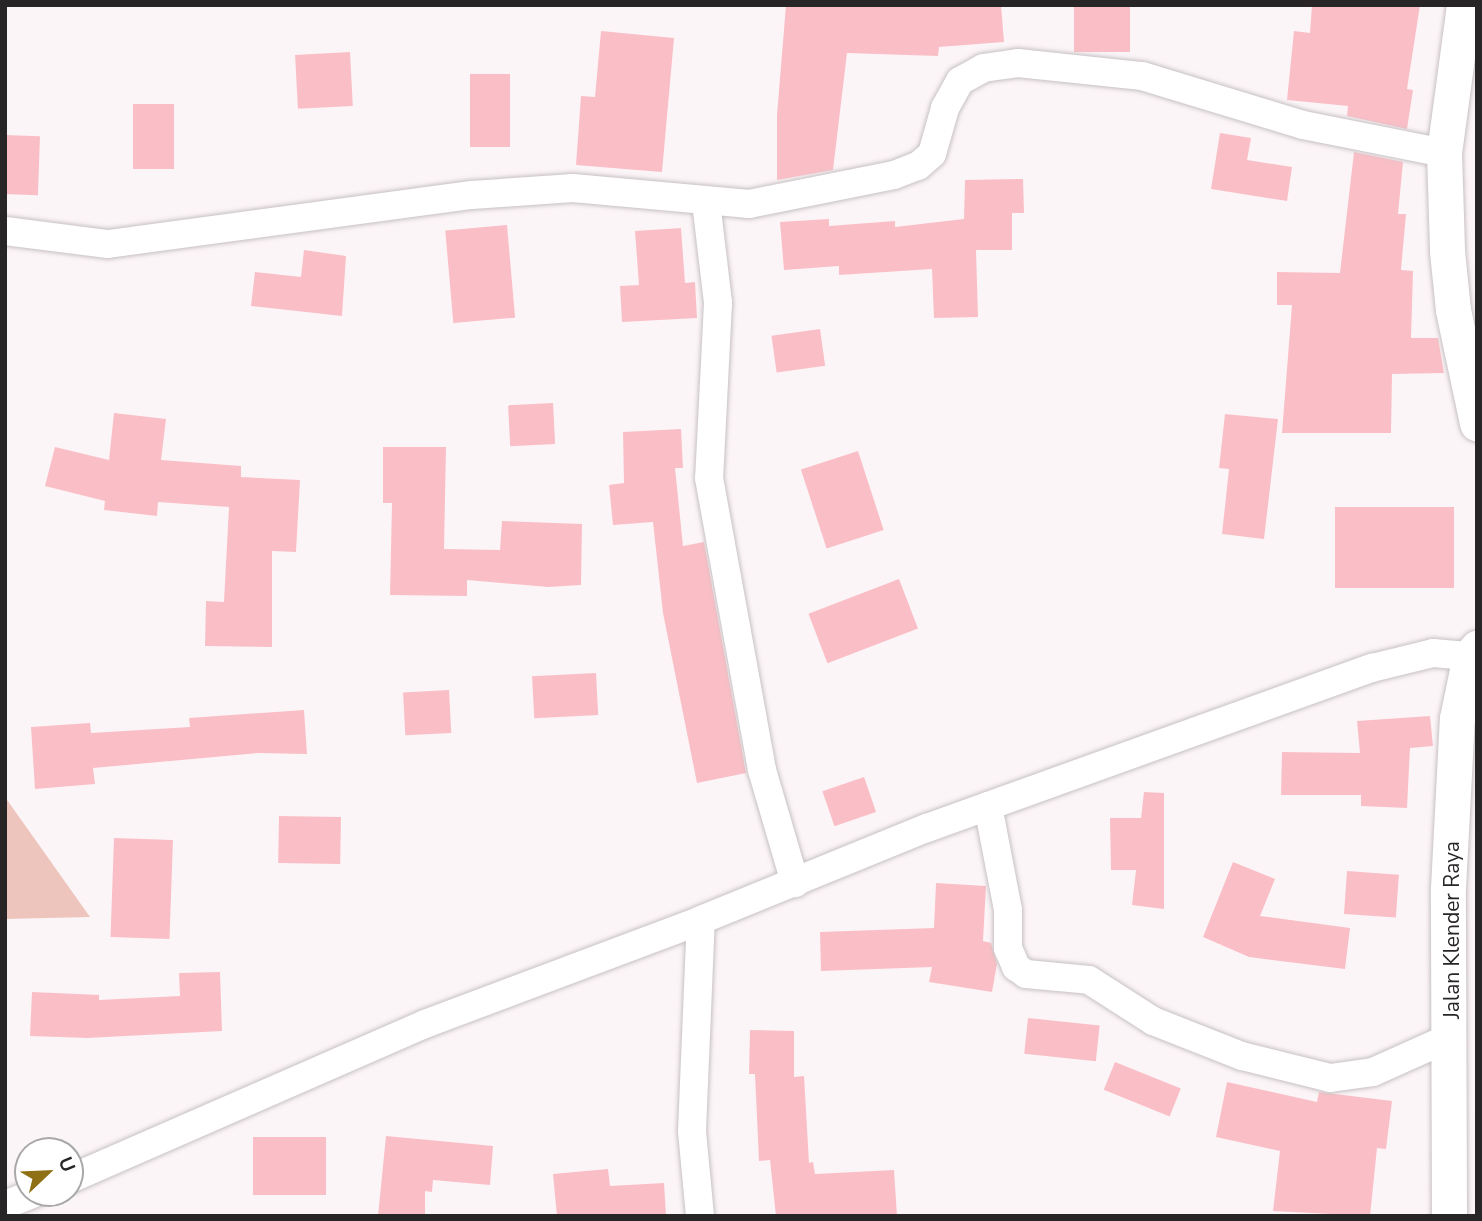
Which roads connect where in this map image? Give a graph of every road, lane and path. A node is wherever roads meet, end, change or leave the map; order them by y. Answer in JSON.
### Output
{"nodes":[{"id":1,"x":1464,"y":5,"type":"edge"},
{"id":2,"x":1444,"y":153,"type":"junction"},
{"id":3,"x":706,"y":202,"type":"junction"},
{"id":4,"x":5,"y":231,"type":"edge"},
{"id":5,"x":1477,"y":423,"type":"edge"},
{"id":6,"x":1473,"y":652,"type":"edge"},
{"id":7,"x":988,"y":806,"type":"junction"},
{"id":8,"x":794,"y":883,"type":"junction"},
{"id":9,"x":701,"y":920,"type":"junction"},
{"id":10,"x":1451,"y":1037,"type":"junction"},
{"id":11,"x":84,"y":1173,"type":"edge"},
{"id":12,"x":701,"y":1216,"type":"edge"},
{"id":13,"x":1449,"y":1216,"type":"edge"}],
"edges":[{"from":1,"to":2,"type":"street"},
{"from":2,"to":3,"type":"street"},
{"from":2,"to":5,"type":"street"},
{"from":3,"to":4,"type":"street"},
{"from":3,"to":8,"type":"street"},
{"from":6,"to":7,"type":"street"},
{"from":6,"to":10,"type":"street","name":"Jalan Klender Raya"},
{"from":7,"to":8,"type":"street"},
{"from":7,"to":10,"type":"street"},
{"from":8,"to":9,"type":"street"},
{"from":9,"to":11,"type":"street"},
{"from":9,"to":12,"type":"street"},
{"from":10,"to":13,"type":"street","name":"Jalan Klender Raya"}]}
